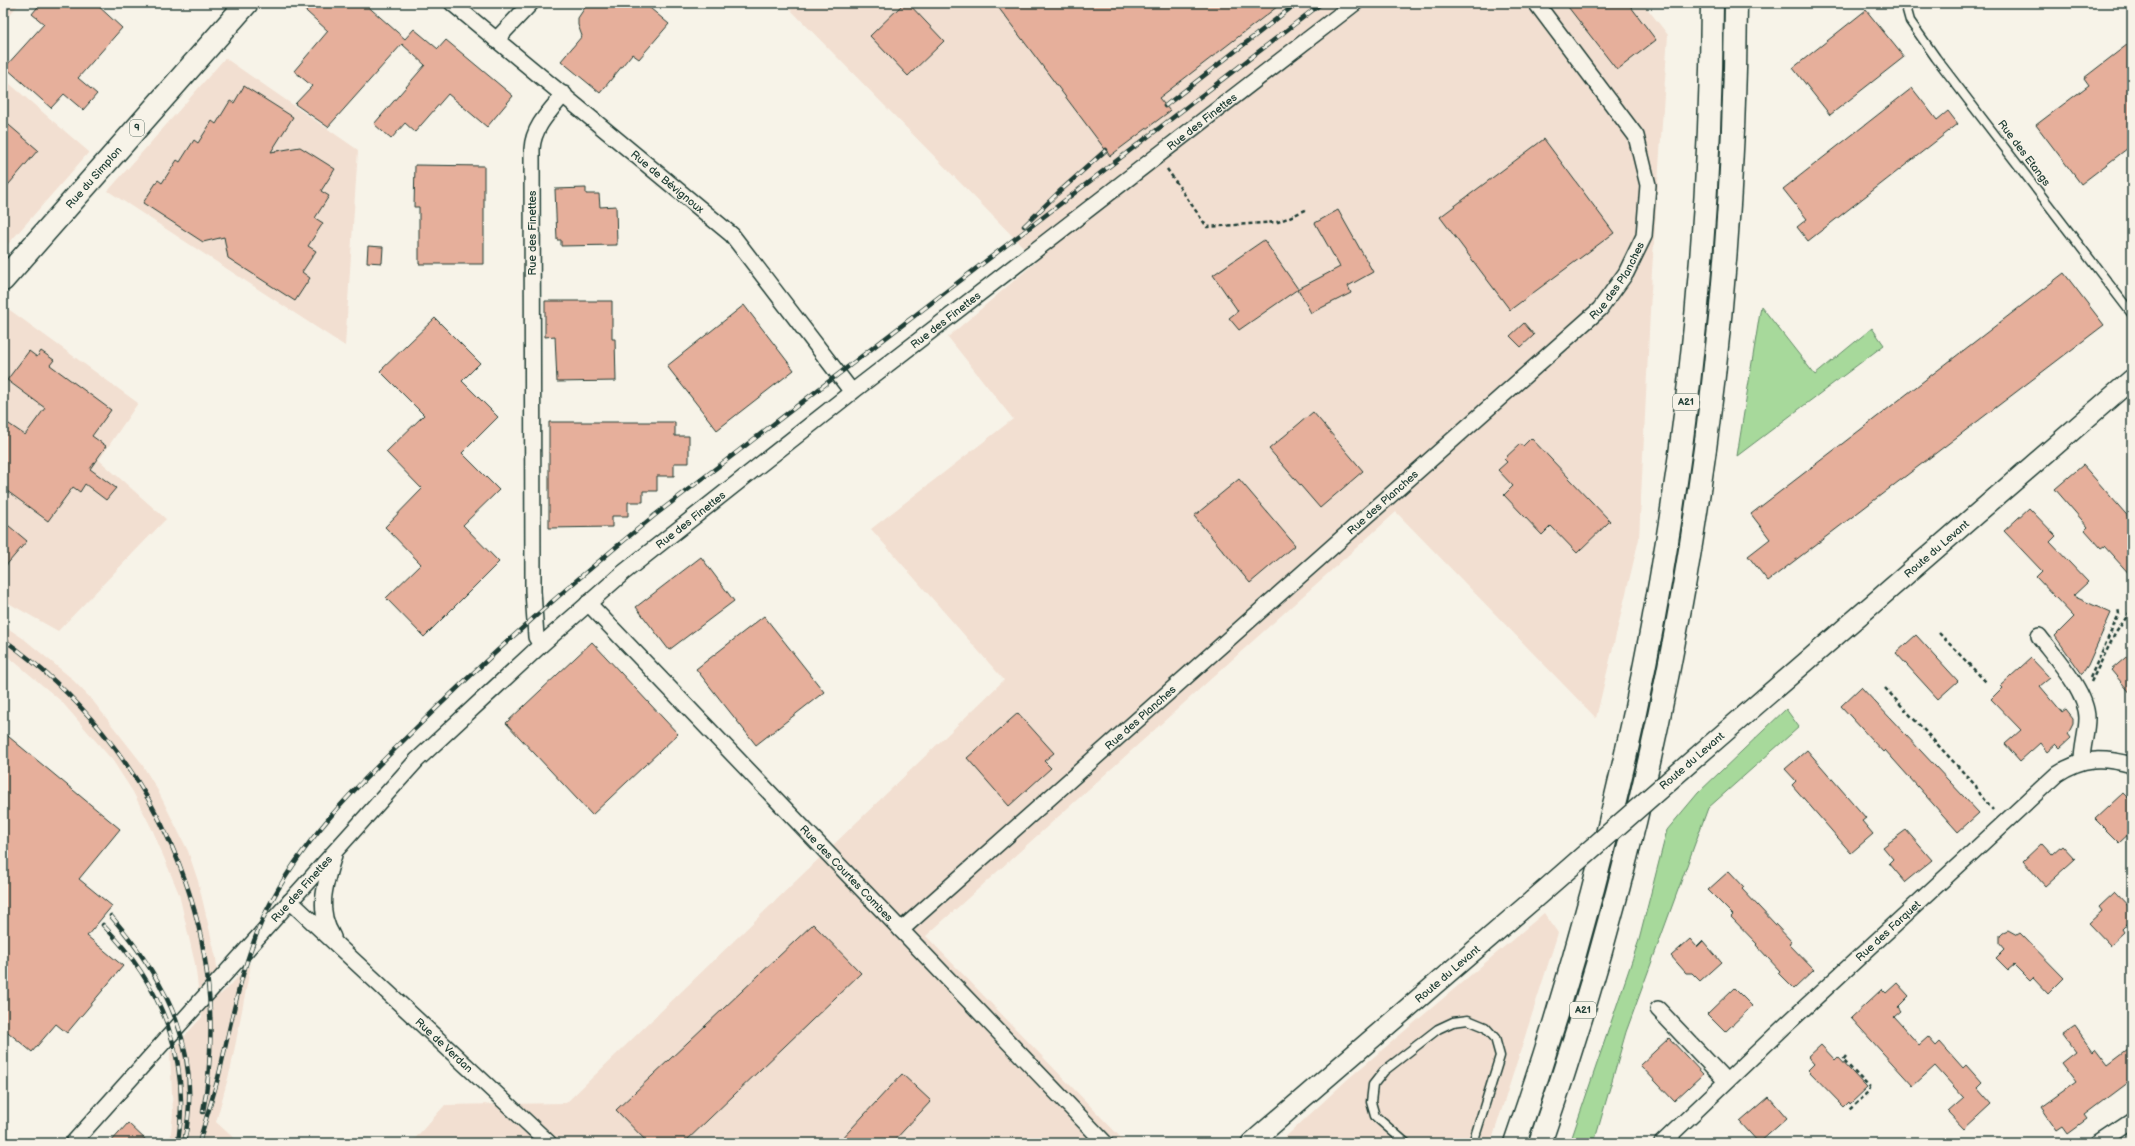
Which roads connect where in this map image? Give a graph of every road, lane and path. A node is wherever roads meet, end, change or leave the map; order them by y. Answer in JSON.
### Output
{"nodes":[{"id":1,"x":248,"y":3,"type":"edge"},
{"id":2,"x":452,"y":3,"type":"edge"},
{"id":3,"x":531,"y":3,"type":"edge"},
{"id":4,"x":1355,"y":3,"type":"edge"},
{"id":5,"x":1536,"y":3,"type":"edge"},
{"id":6,"x":1712,"y":3,"type":"edge"},
{"id":7,"x":1736,"y":3,"type":"edge"},
{"id":8,"x":1905,"y":3,"type":"edge"},
{"id":9,"x":496,"y":40,"type":"junction"},
{"id":10,"x":564,"y":94,"type":"junction"},
{"id":11,"x":1158,"y":155,"type":"junction"},
{"id":12,"x":1308,"y":209,"type":"dead end"},
{"id":13,"x":3,"y":280,"type":"edge"},
{"id":14,"x":2132,"y":314,"type":"edge"},
{"id":15,"x":2132,"y":379,"type":"edge"},
{"id":16,"x":852,"y":392,"type":"junction"},
{"id":17,"x":588,"y":603,"type":"junction"},
{"id":18,"x":2118,"y":608,"type":"dead end"},
{"id":19,"x":2132,"y":609,"type":"edge"},
{"id":20,"x":1939,"y":632,"type":"dead end"},
{"id":21,"x":2039,"y":636,"type":"dead end"},
{"id":22,"x":541,"y":644,"type":"junction"},
{"id":23,"x":1987,"y":683,"type":"dead end"},
{"id":24,"x":1885,"y":688,"type":"dead end"},
{"id":25,"x":2079,"y":694,"type":"junction"},
{"id":26,"x":2082,"y":761,"type":"junction"},
{"id":27,"x":2132,"y":765,"type":"edge"},
{"id":28,"x":2005,"y":822,"type":"junction"},
{"id":29,"x":336,"y":850,"type":"junction"},
{"id":30,"x":290,"y":901,"type":"junction"},
{"id":31,"x":901,"y":930,"type":"junction"},
{"id":32,"x":340,"y":948,"type":"junction"},
{"id":33,"x":1658,"y":1009,"type":"dead end"},
{"id":34,"x":1846,"y":1056,"type":"dead end"},
{"id":35,"x":1726,"y":1082,"type":"junction"},
{"id":36,"x":1849,"y":1110,"type":"dead end"},
{"id":37,"x":2132,"y":1121,"type":"edge"},
{"id":38,"x":73,"y":1143,"type":"edge"},
{"id":39,"x":549,"y":1143,"type":"edge"},
{"id":40,"x":1105,"y":1143,"type":"edge"},
{"id":41,"x":1251,"y":1143,"type":"edge"},
{"id":42,"x":1406,"y":1143,"type":"edge"},
{"id":43,"x":1473,"y":1143,"type":"edge"},
{"id":44,"x":1515,"y":1143,"type":"edge"},
{"id":45,"x":1540,"y":1143,"type":"edge"},
{"id":46,"x":1662,"y":1143,"type":"edge"},
{"id":47,"x":2099,"y":1143,"type":"edge"}],
"edges":[{"from":1,"to":13,"type":"main road","name":"Rue du Simplon","number":"9"},
{"from":2,"to":9,"type":"street","name":"Rue de Bévignoux"},
{"from":3,"to":9,"type":"street"},
{"from":4,"to":11,"type":"street","name":"Rue des Finettes"},
{"from":5,"to":31,"type":"street","name":"Rue des Planches"},
{"from":6,"to":44,"type":"main road","number":"A21"},
{"from":7,"to":45,"type":"main road","number":"A21"},
{"from":8,"to":14,"type":"lane","name":"Rue des Etangs"},
{"from":9,"to":10,"type":"street","name":"Rue de Bévignoux"},
{"from":10,"to":16,"type":"street","name":"Rue de Bévignoux"},
{"from":10,"to":22,"type":"street","name":"Rue des Finettes"},
{"from":11,"to":12,"type":"path"},
{"from":11,"to":16,"type":"street","name":"Rue des Finettes"},
{"from":15,"to":41,"type":"street","name":"Route du Levant","bridge":true},
{"from":16,"to":17,"type":"street","name":"Rue des Finettes"},
{"from":17,"to":22,"type":"street","name":"Rue des Finettes"},
{"from":17,"to":31,"type":"street","name":"Rue des Courtes Combes"},
{"from":18,"to":25,"type":"path"},
{"from":19,"to":25,"type":"path"},
{"from":20,"to":23,"type":"path"},
{"from":21,"to":25,"type":"street"},
{"from":22,"to":29,"type":"street","name":"Rue des Finettes"},
{"from":24,"to":28,"type":"path"},
{"from":25,"to":26,"type":"street"},
{"from":26,"to":27,"type":"street","name":"Rue des Farquet"},
{"from":26,"to":28,"type":"street","name":"Rue des Farquet"},
{"from":28,"to":35,"type":"street","name":"Rue des Farquet"},
{"from":29,"to":30,"type":"street","name":"Rue des Finettes"},
{"from":29,"to":32,"type":"street","name":"Rue de Verdan"},
{"from":30,"to":32,"type":"street","name":"Rue de Verdan"},
{"from":30,"to":38,"type":"street","name":"Rue des Finettes"},
{"from":31,"to":40,"type":"street","name":"Rue des Courtes Combes"},
{"from":32,"to":39,"type":"street","name":"Rue de Verdan"},
{"from":33,"to":35,"type":"street"},
{"from":34,"to":36,"type":"path"},
{"from":35,"to":46,"type":"street","name":"Rue des Farquet"},
{"from":37,"to":47,"type":"street"},
{"from":42,"to":43,"type":"lane"}]}
